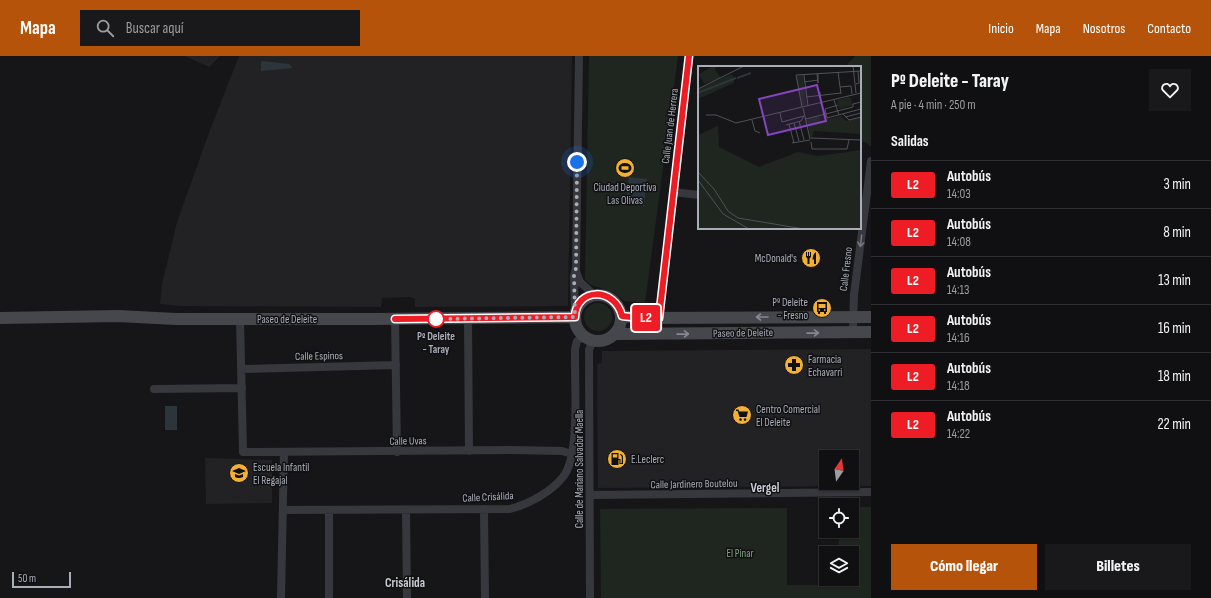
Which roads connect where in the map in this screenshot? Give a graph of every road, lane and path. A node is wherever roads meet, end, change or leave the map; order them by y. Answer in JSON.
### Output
{"nodes":[{"id":1,"x":579,"y":56,"type":"edge"},
{"id":2,"x":689,"y":56,"type":"edge"},
{"id":3,"x":871,"y":161,"type":"edge"},
{"id":4,"x":673,"y":192,"type":"junction"},
{"id":5,"x":698,"y":195,"type":"edge"},
{"id":6,"x":865,"y":214,"type":"edge"},
{"id":7,"x":576,"y":268,"type":"junction"},
{"id":8,"x":593,"y":294,"type":"junction"},
{"id":9,"x":575,"y":314,"type":"junction"},
{"id":10,"x":622,"y":316,"type":"junction"},
{"id":11,"x":853,"y":317,"type":"junction"},
{"id":12,"x":871,"y":317,"type":"edge"},
{"id":13,"x":0,"y":318,"type":"edge"},
{"id":14,"x":659,"y":318,"type":"junction"},
{"id":15,"x":240,"y":319,"type":"junction"},
{"id":16,"x":395,"y":319,"type":"junction"},
{"id":17,"x":468,"y":319,"type":"junction"},
{"id":18,"x":870,"y":329,"type":"edge"},
{"id":19,"x":855,"y":332,"type":"junction"},
{"id":20,"x":616,"y":334,"type":"junction"},
{"id":21,"x":588,"y":338,"type":"junction"},
{"id":22,"x":396,"y":365,"type":"junction"},
{"id":23,"x":242,"y":368,"type":"junction"},
{"id":24,"x":242,"y":388,"type":"junction"},
{"id":25,"x":154,"y":389,"type":"dead end"},
{"id":26,"x":469,"y":451,"type":"junction"},
{"id":27,"x":284,"y":452,"type":"junction"},
{"id":28,"x":397,"y":452,"type":"junction"},
{"id":29,"x":572,"y":454,"type":"junction"},
{"id":30,"x":871,"y":492,"type":"edge"},
{"id":31,"x":590,"y":495,"type":"junction"},
{"id":32,"x":484,"y":509,"type":"junction"},
{"id":33,"x":283,"y":510,"type":"junction"},
{"id":34,"x":329,"y":510,"type":"junction"},
{"id":35,"x":406,"y":511,"type":"junction"},
{"id":36,"x":281,"y":598,"type":"edge"},
{"id":37,"x":329,"y":598,"type":"edge"},
{"id":38,"x":407,"y":598,"type":"edge"},
{"id":39,"x":485,"y":598,"type":"edge"},
{"id":40,"x":590,"y":598,"type":"edge"}],
"edges":[{"from":1,"to":7,"type":"street"},
{"from":2,"to":4,"type":"street","name":"Calle Juan de Herrera"},
{"from":3,"to":6,"type":"street","name":"Calle Fresno"},
{"from":4,"to":5,"type":"street"},
{"from":4,"to":14,"type":"street","name":"Calle Juan de Herrera"},
{"from":6,"to":11,"type":"street","name":"Calle Fresno","one_way":true},
{"from":7,"to":8,"type":"street"},
{"from":7,"to":9,"type":"street"},
{"from":8,"to":9,"type":"main road"},
{"from":8,"to":10,"type":"main road"},
{"from":9,"to":17,"type":"main road","name":"Paseo de Deleite"},
{"from":9,"to":21,"type":"main road"},
{"from":10,"to":14,"type":"main road","name":"Paseo de Deleite"},
{"from":10,"to":20,"type":"main road"},
{"from":11,"to":12,"type":"main road","name":"Paseo de Deleite"},
{"from":11,"to":14,"type":"main road","name":"Paseo de Deleite","one_way":true},
{"from":11,"to":19,"type":"street","name":"Calle Fresno"},
{"from":13,"to":15,"type":"main road","name":"Paseo de Deleite"},
{"from":15,"to":16,"type":"main road","name":"Paseo de Deleite"},
{"from":15,"to":23,"type":"street"},
{"from":16,"to":17,"type":"main road","name":"Paseo de Deleite"},
{"from":16,"to":22,"type":"street"},
{"from":17,"to":26,"type":"street"},
{"from":18,"to":19,"type":"main road","name":"Paseo de Deleite"},
{"from":20,"to":19,"type":"main road","name":"Paseo de Deleite","one_way":true},
{"from":20,"to":21,"type":"main road"},
{"from":21,"to":29,"type":"street","name":"Calle Crisálida"},
{"from":21,"to":31,"type":"street","name":"Calle de Mariano Salvador Maella"},
{"from":22,"to":23,"type":"street","name":"Calle Espinos"},
{"from":22,"to":28,"type":"street"},
{"from":23,"to":24,"type":"street"},
{"from":24,"to":25,"type":"street"},
{"from":24,"to":27,"type":"street","name":"Calle Uvas"},
{"from":26,"to":28,"type":"street","name":"Calle Uvas"},
{"from":26,"to":29,"type":"street","name":"Calle Uvas"},
{"from":27,"to":28,"type":"street","name":"Calle Uvas"},
{"from":27,"to":33,"type":"street"},
{"from":29,"to":32,"type":"street","name":"Calle Crisálida"},
{"from":30,"to":31,"type":"street","name":"Calle Jardinero Boutelou"},
{"from":31,"to":40,"type":"street","name":"Calle de Mariano Salvador Maella"},
{"from":32,"to":35,"type":"street","name":"Calle Crisálida"},
{"from":32,"to":39,"type":"street"},
{"from":33,"to":34,"type":"street","name":"Calle Crisálida"},
{"from":33,"to":36,"type":"street"},
{"from":34,"to":35,"type":"street","name":"Calle Crisálida"},
{"from":34,"to":37,"type":"street"},
{"from":35,"to":38,"type":"street"}]}
